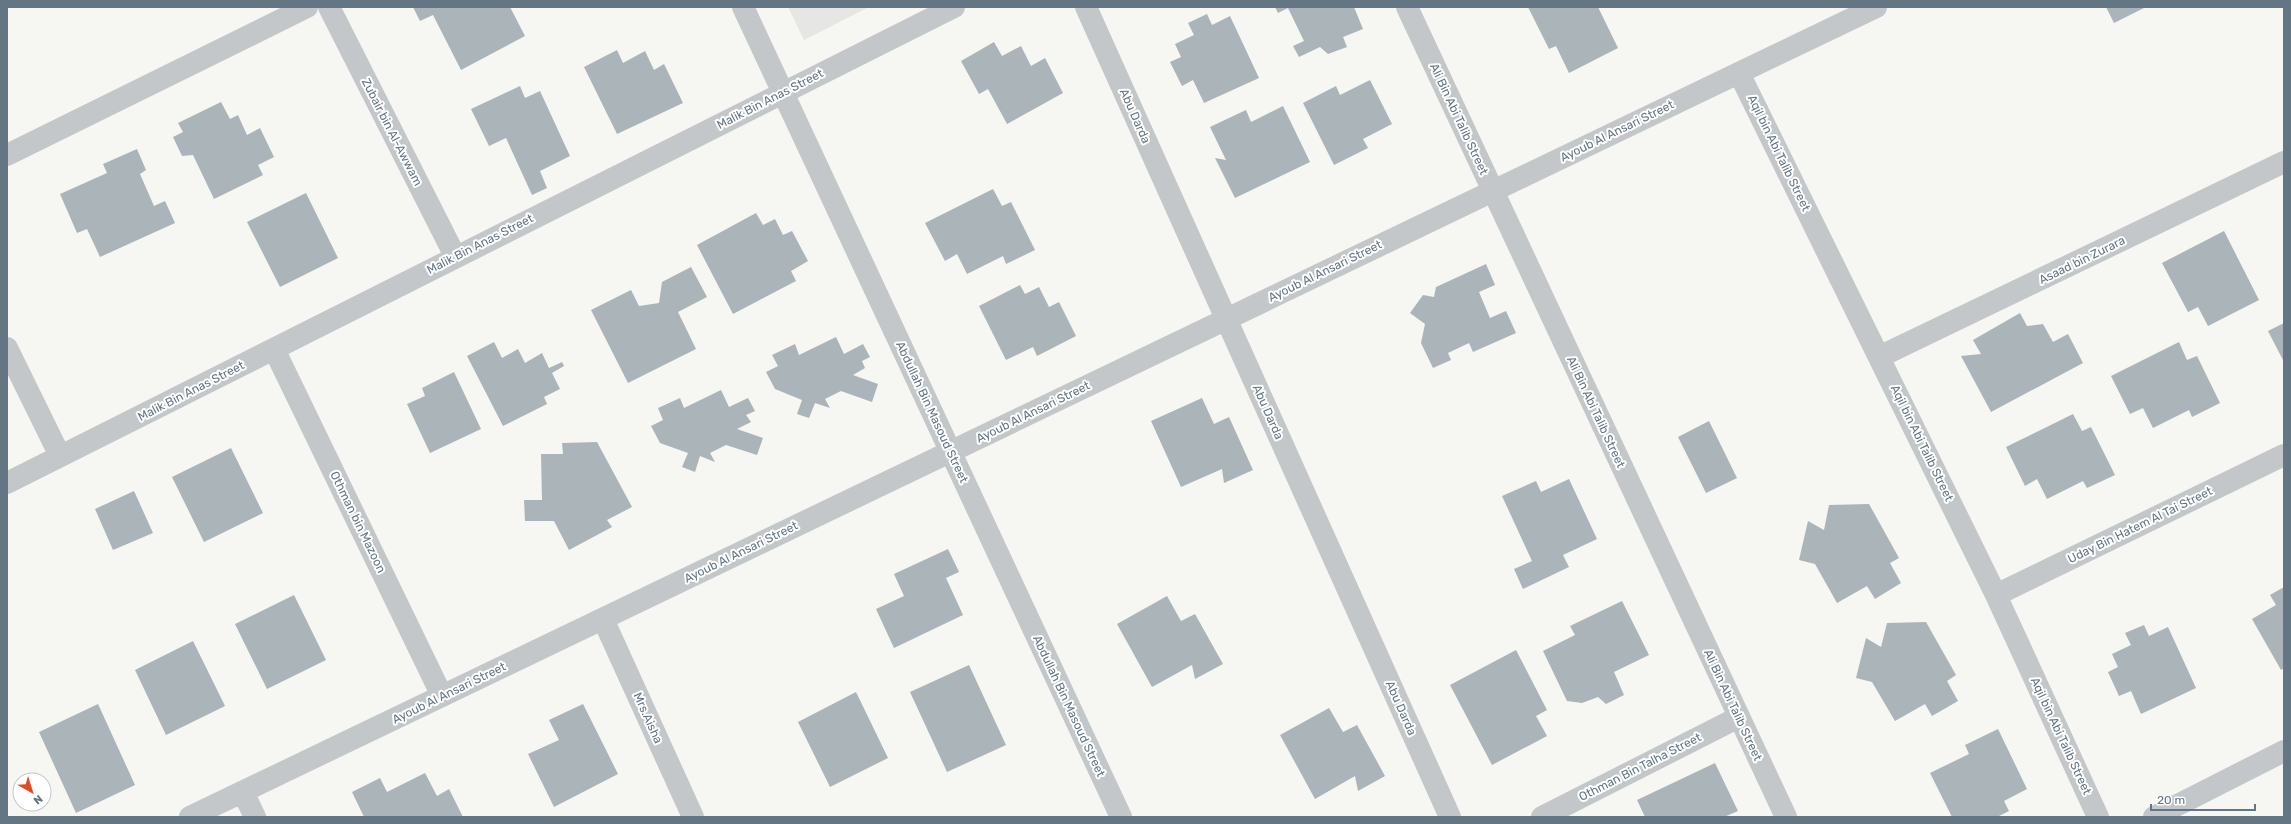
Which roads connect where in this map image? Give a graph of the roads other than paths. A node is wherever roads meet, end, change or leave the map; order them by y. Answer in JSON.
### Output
{"nodes":[{"id":1,"x":307,"y":7,"type":"edge"},
{"id":2,"x":329,"y":7,"type":"edge"},
{"id":3,"x":743,"y":7,"type":"edge"},
{"id":4,"x":954,"y":7,"type":"edge"},
{"id":5,"x":1086,"y":7,"type":"edge"},
{"id":6,"x":1406,"y":7,"type":"edge"},
{"id":7,"x":1876,"y":7,"type":"edge"},
{"id":8,"x":1739,"y":72,"type":"junction"},
{"id":9,"x":783,"y":93,"type":"junction"},
{"id":10,"x":7,"y":155,"type":"edge"},
{"id":11,"x":2284,"y":162,"type":"edge"},
{"id":12,"x":1493,"y":191,"type":"junction"},
{"id":13,"x":455,"y":256,"type":"junction"},
{"id":14,"x":1226,"y":319,"type":"junction"},
{"id":15,"x":7,"y":348,"type":"edge"},
{"id":16,"x":274,"y":349,"type":"junction"},
{"id":17,"x":1879,"y":357,"type":"junction"},
{"id":18,"x":950,"y":452,"type":"junction"},
{"id":19,"x":2284,"y":455,"type":"edge"},
{"id":20,"x":60,"y":456,"type":"junction"},
{"id":21,"x":7,"y":483,"type":"edge"},
{"id":22,"x":1996,"y":595,"type":"junction"},
{"id":23,"x":603,"y":619,"type":"junction"},
{"id":24,"x":442,"y":696,"type":"junction"},
{"id":25,"x":1739,"y":717,"type":"junction"},
{"id":26,"x":2284,"y":751,"type":"edge"},
{"id":27,"x":243,"y":792,"type":"junction"},
{"id":28,"x":190,"y":817,"type":"edge"},
{"id":29,"x":255,"y":817,"type":"edge"},
{"id":30,"x":693,"y":817,"type":"edge"},
{"id":31,"x":1121,"y":817,"type":"edge"},
{"id":32,"x":1450,"y":817,"type":"edge"},
{"id":33,"x":1542,"y":817,"type":"edge"},
{"id":34,"x":1786,"y":817,"type":"edge"},
{"id":35,"x":2098,"y":817,"type":"edge"},
{"id":36,"x":2154,"y":817,"type":"edge"}],
"edges":[{"from":1,"to":10,"type":"street"},
{"from":2,"to":13,"type":"street","name":"Zubair bin Al-Awwam"},
{"from":3,"to":9,"type":"street","name":"Abdullah Bin Masoud Street"},
{"from":4,"to":9,"type":"street","name":"Malik Bin Anas Street"},
{"from":5,"to":14,"type":"street","name":"Abu Darda"},
{"from":6,"to":12,"type":"street","name":"Ali Bin Abi Talib Street"},
{"from":7,"to":8,"type":"street","name":"Ayoub Al Ansari Street"},
{"from":8,"to":12,"type":"street","name":"Ayoub Al Ansari Street"},
{"from":8,"to":17,"type":"street","name":"Aqil bin Abi Talib Street"},
{"from":9,"to":13,"type":"street","name":"Malik Bin Anas Street"},
{"from":9,"to":18,"type":"street","name":"Abdullah Bin Masoud Street"},
{"from":11,"to":17,"type":"street","name":"Asaad bin Zurara"},
{"from":12,"to":14,"type":"street","name":"Ayoub Al Ansari Street"},
{"from":12,"to":25,"type":"street","name":"Ali Bin Abi Talib Street"},
{"from":13,"to":16,"type":"street","name":"Malik Bin Anas Street"},
{"from":14,"to":18,"type":"street","name":"Ayoub Al Ansari Street"},
{"from":14,"to":32,"type":"street","name":"Abu Darda"},
{"from":15,"to":20,"type":"street"},
{"from":16,"to":20,"type":"street","name":"Malik Bin Anas Street"},
{"from":16,"to":24,"type":"street","name":"Othman bin Mazoon"},
{"from":17,"to":22,"type":"street","name":"Aqil bin Abi Talib Street"},
{"from":18,"to":23,"type":"street","name":"Ayoub Al Ansari Street"},
{"from":18,"to":31,"type":"street","name":"Abdullah Bin Masoud Street"},
{"from":19,"to":22,"type":"street","name":"Uday Bin Hatem Al Tai Street"},
{"from":20,"to":21,"type":"street","name":"Malik Bin Anas Street"},
{"from":22,"to":35,"type":"street","name":"Aqil bin Abi Talib Street"},
{"from":23,"to":24,"type":"street","name":"Ayoub Al Ansari Street"},
{"from":23,"to":30,"type":"street","name":"Mrs.Aisha"},
{"from":24,"to":27,"type":"street","name":"Ayoub Al Ansari Street"},
{"from":25,"to":33,"type":"street","name":"Othman Bin Talha Street"},
{"from":25,"to":34,"type":"street","name":"Ali Bin Abi Talib Street"},
{"from":26,"to":36,"type":"street"},
{"from":27,"to":28,"type":"street","name":"Ayoub Al Ansari Street"},
{"from":27,"to":29,"type":"street"}]}
